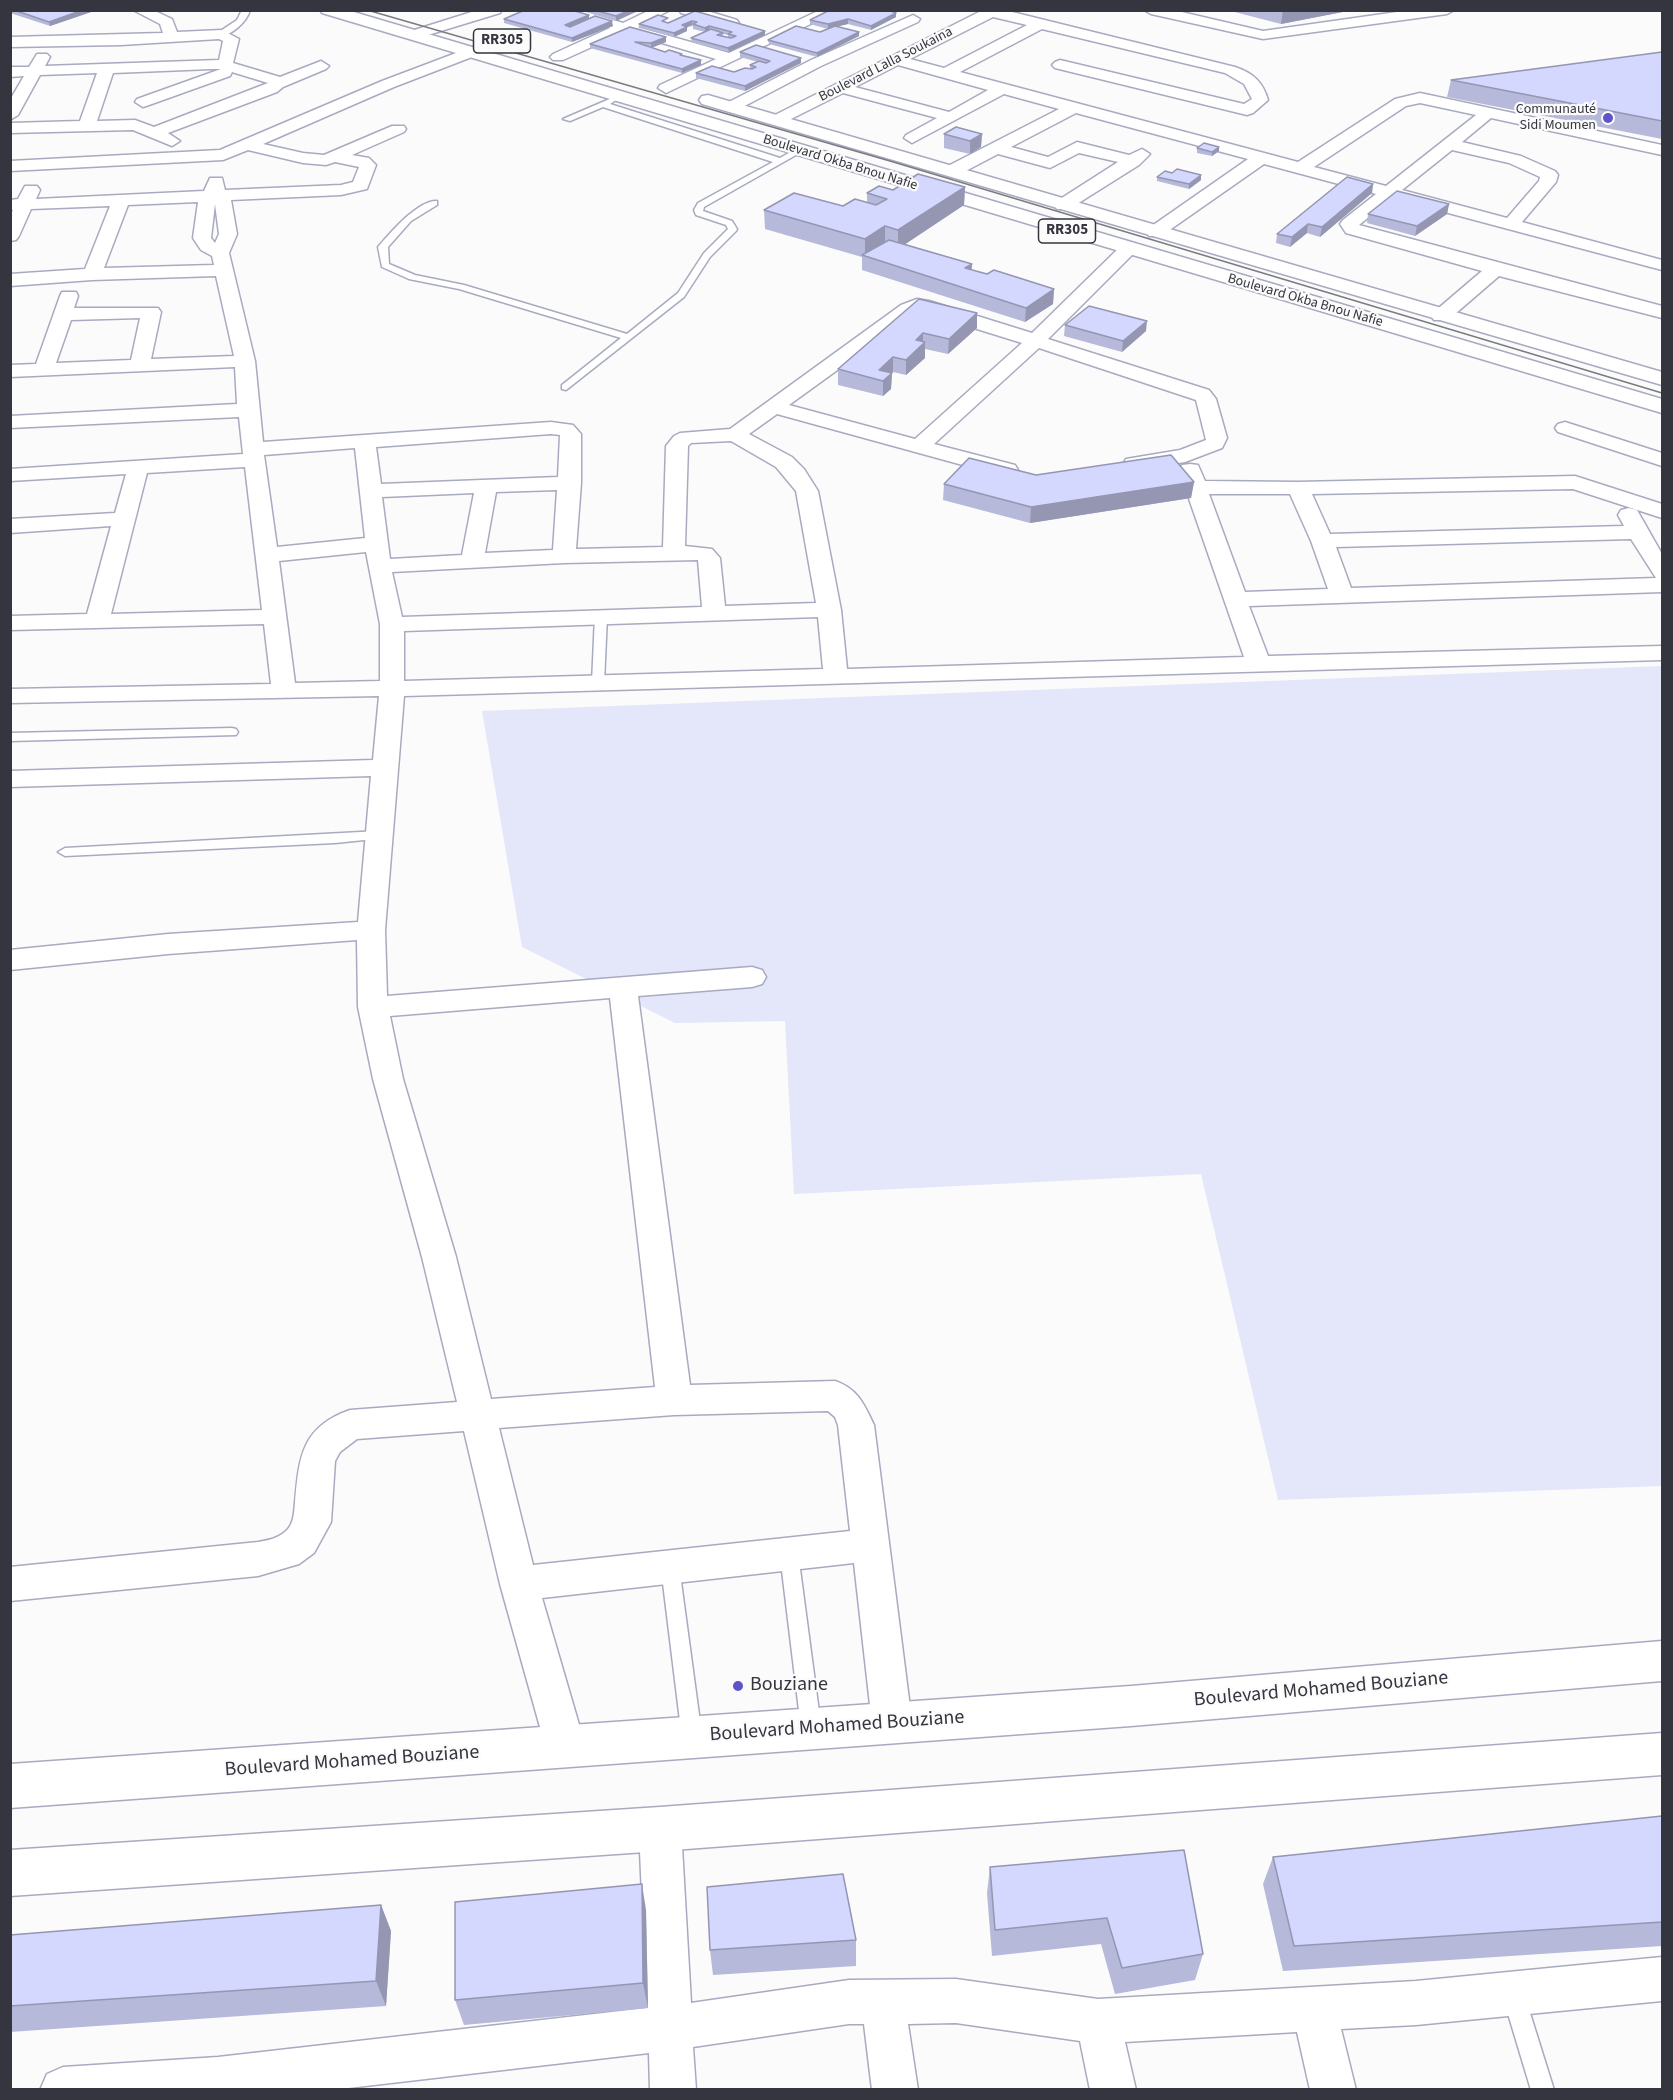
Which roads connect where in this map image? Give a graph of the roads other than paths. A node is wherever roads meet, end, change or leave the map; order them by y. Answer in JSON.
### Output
{"nodes":[{"id":1,"x":140,"y":10,"type":"edge"},
{"id":2,"x":246,"y":10,"type":"edge"},
{"id":3,"x":327,"y":10,"type":"edge"},
{"id":4,"x":495,"y":10,"type":"edge"},
{"id":5,"x":563,"y":10,"type":"edge"},
{"id":6,"x":663,"y":10,"type":"edge"},
{"id":7,"x":687,"y":10,"type":"edge"},
{"id":8,"x":833,"y":10,"type":"edge"},
{"id":9,"x":1151,"y":10,"type":"edge"},
{"id":10,"x":1447,"y":10,"type":"edge"},
{"id":11,"x":993,"y":11,"type":"edge"},
{"id":12,"x":1407,"y":12,"type":"edge"},
{"id":13,"x":893,"y":13,"type":"edge"},
{"id":14,"x":1184,"y":14,"type":"edge"},
{"id":15,"x":422,"y":18,"type":"dead end"},
{"id":16,"x":924,"y":21,"type":"junction"},
{"id":17,"x":445,"y":24,"type":"junction"},
{"id":18,"x":1040,"y":24,"type":"junction"},
{"id":19,"x":624,"y":27,"type":"junction"},
{"id":20,"x":10,"y":28,"type":"edge"},
{"id":21,"x":957,"y":29,"type":"junction"},
{"id":22,"x":222,"y":34,"type":"junction"},
{"id":23,"x":413,"y":35,"type":"junction"},
{"id":24,"x":1263,"y":35,"type":"junction"},
{"id":25,"x":171,"y":36,"type":"junction"},
{"id":26,"x":778,"y":36,"type":"junction"},
{"id":27,"x":469,"y":38,"type":"junction"},
{"id":28,"x":1108,"y":40,"type":"junction"},
{"id":29,"x":47,"y":41,"type":"junction"},
{"id":30,"x":434,"y":41,"type":"junction"},
{"id":31,"x":10,"y":42,"type":"edge"},
{"id":32,"x":758,"y":46,"type":"junction"},
{"id":33,"x":777,"y":52,"type":"edge"},
{"id":34,"x":553,"y":55,"type":"joint"},
{"id":35,"x":796,"y":57,"type":"edge"},
{"id":36,"x":730,"y":58,"type":"junction"},
{"id":37,"x":896,"y":60,"type":"junction"},
{"id":38,"x":816,"y":63,"type":"junction"},
{"id":39,"x":321,"y":66,"type":"dead end"},
{"id":40,"x":591,"y":66,"type":"dead end"},
{"id":41,"x":153,"y":67,"type":"junction"},
{"id":42,"x":231,"y":67,"type":"junction"},
{"id":43,"x":1218,"y":67,"type":"junction"},
{"id":44,"x":106,"y":69,"type":"junction"},
{"id":45,"x":33,"y":71,"type":"junction"},
{"id":46,"x":10,"y":72,"type":"edge"},
{"id":47,"x":945,"y":74,"type":"junction"},
{"id":48,"x":1030,"y":80,"type":"dead end"},
{"id":49,"x":644,"y":81,"type":"dead end"},
{"id":50,"x":277,"y":84,"type":"junction"},
{"id":51,"x":666,"y":88,"type":"junction"},
{"id":52,"x":842,"y":88,"type":"junction"},
{"id":53,"x":1005,"y":90,"type":"junction"},
{"id":54,"x":610,"y":101,"type":"junction"},
{"id":55,"x":143,"y":102,"type":"junction"},
{"id":56,"x":731,"y":107,"type":"junction"},
{"id":57,"x":1073,"y":108,"type":"junction"},
{"id":58,"x":1489,"y":112,"type":"junction"},
{"id":59,"x":10,"y":115,"type":"edge"},
{"id":60,"x":951,"y":117,"type":"junction"},
{"id":61,"x":567,"y":119,"type":"dead end"},
{"id":62,"x":777,"y":120,"type":"junction"},
{"id":63,"x":135,"y":125,"type":"junction"},
{"id":64,"x":87,"y":126,"type":"junction"},
{"id":65,"x":10,"y":128,"type":"edge"},
{"id":66,"x":398,"y":129,"type":"dead end"},
{"id":67,"x":153,"y":133,"type":"junction"},
{"id":68,"x":1172,"y":135,"type":"junction"},
{"id":69,"x":912,"y":138,"type":"dead end"},
{"id":70,"x":1450,"y":144,"type":"junction"},
{"id":71,"x":246,"y":145,"type":"junction"},
{"id":72,"x":997,"y":148,"type":"junction"},
{"id":73,"x":1662,"y":150,"type":"edge"},
{"id":74,"x":799,"y":151,"type":"junction"},
{"id":75,"x":223,"y":155,"type":"junction"},
{"id":76,"x":198,"y":156,"type":"junction"},
{"id":77,"x":335,"y":157,"type":"junction"},
{"id":78,"x":303,"y":158,"type":"junction"},
{"id":79,"x":1261,"y":158,"type":"junction"},
{"id":80,"x":1133,"y":160,"type":"junction"},
{"id":81,"x":780,"y":161,"type":"junction"},
{"id":82,"x":42,"y":165,"type":"junction"},
{"id":83,"x":10,"y":166,"type":"edge"},
{"id":84,"x":1299,"y":169,"type":"junction"},
{"id":85,"x":952,"y":171,"type":"junction"},
{"id":86,"x":278,"y":192,"type":"junction"},
{"id":87,"x":1390,"y":193,"type":"junction"},
{"id":88,"x":214,"y":194,"type":"junction"},
{"id":89,"x":121,"y":200,"type":"junction"},
{"id":90,"x":434,"y":203,"type":"dead end"},
{"id":91,"x":18,"y":205,"type":"edge"},
{"id":92,"x":1064,"y":205,"type":"junction"},
{"id":93,"x":1511,"y":224,"type":"junction"},
{"id":94,"x":1155,"y":232,"type":"junction"},
{"id":95,"x":10,"y":236,"type":"edge"},
{"id":96,"x":1128,"y":249,"type":"junction"},
{"id":97,"x":222,"y":262,"type":"junction"},
{"id":98,"x":1662,"y":265,"type":"edge"},
{"id":99,"x":1495,"y":269,"type":"junction"},
{"id":100,"x":83,"y":275,"type":"junction"},
{"id":101,"x":10,"y":280,"type":"edge"},
{"id":102,"x":1662,"y":312,"type":"edge"},
{"id":103,"x":64,"y":314,"type":"junction"},
{"id":104,"x":1441,"y":316,"type":"junction"},
{"id":105,"x":628,"y":337,"type":"junction"},
{"id":106,"x":1034,"y":342,"type":"junction"},
{"id":107,"x":245,"y":361,"type":"junction"},
{"id":108,"x":140,"y":366,"type":"junction"},
{"id":109,"x":44,"y":370,"type":"junction"},
{"id":110,"x":10,"y":371,"type":"edge"},
{"id":111,"x":1662,"y":379,"type":"edge"},
{"id":112,"x":566,"y":387,"type":"dead end"},
{"id":113,"x":1662,"y":406,"type":"edge"},
{"id":114,"x":774,"y":407,"type":"junction"},
{"id":115,"x":249,"y":410,"type":"junction"},
{"id":116,"x":10,"y":422,"type":"edge"},
{"id":117,"x":1565,"y":428,"type":"dead end"},
{"id":118,"x":735,"y":435,"type":"junction"},
{"id":119,"x":365,"y":440,"type":"junction"},
{"id":120,"x":919,"y":446,"type":"junction"},
{"id":121,"x":255,"y":454,"type":"junction"},
{"id":122,"x":1185,"y":456,"type":"junction"},
{"id":123,"x":1662,"y":460,"type":"edge"},
{"id":124,"x":1116,"y":467,"type":"edge"},
{"id":125,"x":138,"y":468,"type":"junction"},
{"id":126,"x":1024,"y":474,"type":"edge"},
{"id":127,"x":10,"y":475,"type":"edge"},
{"id":128,"x":570,"y":483,"type":"junction"},
{"id":129,"x":486,"y":487,"type":"junction"},
{"id":130,"x":1197,"y":487,"type":"junction"},
{"id":131,"x":1298,"y":488,"type":"junction"},
{"id":132,"x":370,"y":491,"type":"junction"},
{"id":133,"x":1619,"y":497,"type":"junction"},
{"id":134,"x":1662,"y":511,"type":"edge"},
{"id":135,"x":10,"y":526,"type":"edge"},
{"id":136,"x":122,"y":530,"type":"junction"},
{"id":137,"x":1638,"y":532,"type":"junction"},
{"id":138,"x":1322,"y":541,"type":"junction"},
{"id":139,"x":10,"y":546,"type":"edge"},
{"id":140,"x":674,"y":553,"type":"junction"},
{"id":141,"x":267,"y":555,"type":"junction"},
{"id":142,"x":378,"y":555,"type":"junction"},
{"id":143,"x":564,"y":556,"type":"junction"},
{"id":144,"x":472,"y":561,"type":"junction"},
{"id":145,"x":1662,"y":573,"type":"edge"},
{"id":146,"x":1662,"y":585,"type":"edge"},
{"id":147,"x":1342,"y":596,"type":"junction"},
{"id":148,"x":1237,"y":600,"type":"junction"},
{"id":149,"x":829,"y":610,"type":"junction"},
{"id":150,"x":714,"y":612,"type":"junction"},
{"id":151,"x":601,"y":616,"type":"junction"},
{"id":152,"x":274,"y":617,"type":"junction"},
{"id":153,"x":98,"y":621,"type":"junction"},
{"id":154,"x":10,"y":623,"type":"edge"},
{"id":155,"x":392,"y":624,"type":"junction"},
{"id":156,"x":1662,"y":653,"type":"edge"},
{"id":157,"x":1258,"y":663,"type":"junction"},
{"id":158,"x":836,"y":676,"type":"junction"},
{"id":159,"x":598,"y":683,"type":"junction"},
{"id":160,"x":392,"y":689,"type":"junction"},
{"id":161,"x":284,"y":692,"type":"junction"},
{"id":162,"x":10,"y":696,"type":"edge"},
{"id":163,"x":232,"y":732,"type":"dead end"},
{"id":164,"x":10,"y":736,"type":"edge"},
{"id":165,"x":385,"y":768,"type":"junction"},
{"id":166,"x":10,"y":778,"type":"edge"},
{"id":167,"x":379,"y":835,"type":"junction"},
{"id":168,"x":65,"y":852,"type":"dead end"},
{"id":169,"x":371,"y":930,"type":"junction"},
{"id":170,"x":10,"y":960,"type":"edge"},
{"id":171,"x":752,"y":977,"type":"dead end"},
{"id":172,"x":623,"y":989,"type":"junction"},
{"id":173,"x":374,"y":1007,"type":"junction"},
{"id":174,"x":674,"y":1400,"type":"junction"},
{"id":175,"x":479,"y":1415,"type":"junction"},
{"id":176,"x":871,"y":1545,"type":"junction"},
{"id":177,"x":789,"y":1554,"type":"junction"},
{"id":178,"x":670,"y":1567,"type":"junction"},
{"id":179,"x":10,"y":1584,"type":"edge"},
{"id":180,"x":519,"y":1584,"type":"junction"},
{"id":181,"x":1662,"y":1661,"type":"edge"},
{"id":182,"x":891,"y":1723,"type":"junction"},
{"id":183,"x":811,"y":1728,"type":"junction"},
{"id":184,"x":693,"y":1737,"type":"junction"},
{"id":185,"x":565,"y":1745,"type":"junction"},
{"id":186,"x":1662,"y":1754,"type":"edge"},
{"id":187,"x":10,"y":1786,"type":"edge"},
{"id":188,"x":660,"y":1829,"type":"junction"},
{"id":189,"x":10,"y":1873,"type":"edge"},
{"id":190,"x":1662,"y":1980,"type":"edge"},
{"id":191,"x":1513,"y":1994,"type":"junction"},
{"id":192,"x":883,"y":2001,"type":"junction"},
{"id":193,"x":1314,"y":2008,"type":"junction"},
{"id":194,"x":1098,"y":2020,"type":"junction"},
{"id":195,"x":670,"y":2028,"type":"junction"},
{"id":196,"x":217,"y":2085,"type":"edge"},
{"id":197,"x":63,"y":2090,"type":"edge"},
{"id":198,"x":673,"y":2090,"type":"edge"},
{"id":199,"x":895,"y":2090,"type":"edge"},
{"id":200,"x":1113,"y":2090,"type":"edge"},
{"id":201,"x":1333,"y":2090,"type":"edge"},
{"id":202,"x":1543,"y":2090,"type":"edge"}],
"edges":[{"from":1,"to":25,"type":"street"},
{"from":2,"to":22,"type":"lane"},
{"from":3,"to":23,"type":"main road","name":"Boulevard Okba Bnou Nafie","number":"RR305"},
{"from":4,"to":17,"type":"street"},
{"from":4,"to":27,"type":"street"},
{"from":5,"to":19,"type":"street"},
{"from":6,"to":19,"type":"street"},
{"from":7,"to":26,"type":"street"},
{"from":8,"to":26,"type":"street"},
{"from":9,"to":14,"type":"street"},
{"from":10,"to":12,"type":"street"},
{"from":11,"to":18,"type":"street"},
{"from":11,"to":21,"type":"street","name":"Boulevard Lalla Soukaina"},
{"from":12,"to":24,"type":"street"},
{"from":13,"to":16,"type":"street"},
{"from":14,"to":24,"type":"street"},
{"from":15,"to":17,"type":"main road","name":"Boulevard Okba Bnou Nafie","number":"RR305"},
{"from":16,"to":21,"type":"street"},
{"from":16,"to":38,"type":"street"},
{"from":17,"to":23,"type":"street"},
{"from":17,"to":27,"type":"main road","name":"Boulevard Okba Bnou Nafie","number":"RR305"},
{"from":18,"to":28,"type":"street"},
{"from":18,"to":47,"type":"street"},
{"from":19,"to":34,"type":"street"},
{"from":19,"to":36,"type":"street"},
{"from":20,"to":29,"type":"street"},
{"from":21,"to":37,"type":"street","name":"Boulevard Lalla Soukaina"},
{"from":22,"to":25,"type":"street"},
{"from":22,"to":42,"type":"street"},
{"from":23,"to":30,"type":"main road","name":"Boulevard Okba Bnou Nafie","number":"RR305"},
{"from":24,"to":43,"type":"street"},
{"from":25,"to":29,"type":"street"},
{"from":26,"to":32,"type":"street"},
{"from":27,"to":30,"type":"main road","name":"Boulevard Okba Bnou Nafie","number":"RR305"},
{"from":27,"to":30,"type":"street"},
{"from":27,"to":54,"type":"main road","name":"Boulevard Okba Bnou Nafie","number":"RR305"},
{"from":27,"to":71,"type":"street"},
{"from":28,"to":43,"type":"street"},
{"from":28,"to":43,"type":"street"},
{"from":29,"to":31,"type":"street"},
{"from":29,"to":45,"type":"street"},
{"from":32,"to":33,"type":"street"},
{"from":32,"to":36,"type":"street"},
{"from":34,"to":40,"type":"main road"},
{"from":35,"to":38,"type":"street"},
{"from":36,"to":51,"type":"street"},
{"from":37,"to":47,"type":"street"},
{"from":37,"to":52,"type":"street","name":"Boulevard Lalla Soukaina"},
{"from":38,"to":56,"type":"street"},
{"from":39,"to":50,"type":"street"},
{"from":41,"to":42,"type":"street"},
{"from":41,"to":44,"type":"street"},
{"from":41,"to":55,"type":"street"},
{"from":42,"to":50,"type":"street"},
{"from":42,"to":55,"type":"street"},
{"from":44,"to":45,"type":"street"},
{"from":44,"to":64,"type":"street"},
{"from":45,"to":46,"type":"street"},
{"from":45,"to":59,"type":"street"},
{"from":47,"to":53,"type":"street"},
{"from":48,"to":53,"type":"street"},
{"from":49,"to":51,"type":"main road","name":"Boulevard Okba Bnou Nafie","number":"RR305"},
{"from":50,"to":67,"type":"street"},
{"from":51,"to":56,"type":"main road","name":"Boulevard Okba Bnou Nafie","number":"RR305"},
{"from":52,"to":60,"type":"street"},
{"from":52,"to":62,"type":"street","name":"Boulevard Lalla Soukaina"},
{"from":53,"to":57,"type":"street"},
{"from":53,"to":60,"type":"street"},
{"from":54,"to":61,"type":"lane"},
{"from":54,"to":74,"type":"main road","name":"Boulevard Okba Bnou Nafie","number":"RR305"},
{"from":54,"to":81,"type":"lane"},
{"from":55,"to":63,"type":"street"},
{"from":56,"to":62,"type":"main road","name":"Boulevard Okba Bnou Nafie","number":"RR305"},
{"from":57,"to":68,"type":"street"},
{"from":57,"to":72,"type":"street"},
{"from":58,"to":70,"type":"street"},
{"from":58,"to":73,"type":"street"},
{"from":58,"to":84,"type":"street"},
{"from":60,"to":69,"type":"street"},
{"from":62,"to":85,"type":"main road","name":"Boulevard Okba Bnou Nafie","number":"RR305"},
{"from":63,"to":64,"type":"street"},
{"from":63,"to":67,"type":"street"},
{"from":64,"to":65,"type":"street"},
{"from":66,"to":77,"type":"street"},
{"from":67,"to":76,"type":"street"},
{"from":68,"to":79,"type":"street"},
{"from":68,"to":80,"type":"street"},
{"from":70,"to":87,"type":"street"},
{"from":70,"to":93,"type":"street"},
{"from":71,"to":75,"type":"street"},
{"from":71,"to":78,"type":"street"},
{"from":72,"to":80,"type":"street"},
{"from":72,"to":85,"type":"street"},
{"from":74,"to":81,"type":"lane"},
{"from":74,"to":96,"type":"main road","name":"Boulevard Okba Bnou Nafie","number":"RR305"},
{"from":75,"to":76,"type":"street"},
{"from":75,"to":88,"type":"street"},
{"from":76,"to":82,"type":"street"},
{"from":77,"to":78,"type":"street"},
{"from":77,"to":86,"type":"street"},
{"from":78,"to":86,"type":"street"},
{"from":79,"to":84,"type":"street"},
{"from":79,"to":94,"type":"street"},
{"from":80,"to":92,"type":"street"},
{"from":81,"to":105,"type":"lane"},
{"from":82,"to":83,"type":"street"},
{"from":82,"to":91,"type":"street"},
{"from":84,"to":87,"type":"street"},
{"from":85,"to":92,"type":"main road","name":"Boulevard Okba Bnou Nafie","number":"RR305"},
{"from":86,"to":88,"type":"street"},
{"from":87,"to":93,"type":"street"},
{"from":87,"to":99,"type":"street"},
{"from":88,"to":89,"type":"street"},
{"from":88,"to":97,"type":"street"},
{"from":89,"to":91,"type":"street"},
{"from":89,"to":100,"type":"street"},
{"from":90,"to":105,"type":"lane"},
{"from":91,"to":95,"type":"street"},
{"from":92,"to":94,"type":"main road","name":"Boulevard Okba Bnou Nafie","number":"RR305"},
{"from":93,"to":98,"type":"street"},
{"from":94,"to":104,"type":"main road","name":"Boulevard Okba Bnou Nafie","number":"RR305"},
{"from":96,"to":106,"type":"street"},
{"from":96,"to":113,"type":"main road","name":"Boulevard Okba Bnou Nafie","number":"RR305"},
{"from":97,"to":100,"type":"street"},
{"from":97,"to":107,"type":"street"},
{"from":99,"to":102,"type":"street"},
{"from":99,"to":104,"type":"street"},
{"from":100,"to":101,"type":"street"},
{"from":100,"to":103,"type":"street"},
{"from":103,"to":108,"type":"street"},
{"from":103,"to":109,"type":"street"},
{"from":104,"to":111,"type":"main road","name":"Boulevard Okba Bnou Nafie","number":"RR305"},
{"from":105,"to":112,"type":"lane"},
{"from":106,"to":114,"type":"street"},
{"from":106,"to":120,"type":"street"},
{"from":106,"to":122,"type":"street"},
{"from":107,"to":108,"type":"street"},
{"from":107,"to":115,"type":"street"},
{"from":108,"to":109,"type":"street"},
{"from":109,"to":110,"type":"street"},
{"from":114,"to":118,"type":"street"},
{"from":114,"to":120,"type":"street"},
{"from":115,"to":116,"type":"street"},
{"from":115,"to":121,"type":"street"},
{"from":117,"to":123,"type":"street"},
{"from":118,"to":140,"type":"street"},
{"from":118,"to":149,"type":"street"},
{"from":119,"to":121,"type":"street"},
{"from":119,"to":128,"type":"street"},
{"from":119,"to":132,"type":"street"},
{"from":120,"to":126,"type":"street"},
{"from":121,"to":125,"type":"street"},
{"from":121,"to":141,"type":"street"},
{"from":122,"to":124,"type":"street"},
{"from":122,"to":130,"type":"street"},
{"from":125,"to":127,"type":"street"},
{"from":125,"to":136,"type":"street"},
{"from":128,"to":129,"type":"street"},
{"from":128,"to":143,"type":"street"},
{"from":129,"to":132,"type":"street"},
{"from":129,"to":144,"type":"street"},
{"from":130,"to":131,"type":"street"},
{"from":130,"to":148,"type":"street"},
{"from":131,"to":133,"type":"street"},
{"from":131,"to":138,"type":"street"},
{"from":132,"to":142,"type":"street"},
{"from":133,"to":134,"type":"street"},
{"from":133,"to":137,"type":"street"},
{"from":135,"to":136,"type":"street"},
{"from":136,"to":139,"type":"street"},
{"from":136,"to":153,"type":"street"},
{"from":137,"to":138,"type":"street"},
{"from":137,"to":145,"type":"street"},
{"from":138,"to":147,"type":"street"},
{"from":140,"to":143,"type":"street"},
{"from":140,"to":150,"type":"street"},
{"from":141,"to":142,"type":"street"},
{"from":141,"to":152,"type":"street"},
{"from":142,"to":144,"type":"street"},
{"from":142,"to":155,"type":"street"},
{"from":143,"to":144,"type":"street"},
{"from":146,"to":147,"type":"street"},
{"from":147,"to":148,"type":"street"},
{"from":148,"to":157,"type":"street"},
{"from":149,"to":150,"type":"street"},
{"from":149,"to":158,"type":"street"},
{"from":150,"to":151,"type":"street"},
{"from":151,"to":155,"type":"street"},
{"from":151,"to":159,"type":"lane"},
{"from":152,"to":153,"type":"street"},
{"from":152,"to":161,"type":"street"},
{"from":153,"to":154,"type":"street"},
{"from":155,"to":160,"type":"street"},
{"from":156,"to":157,"type":"street"},
{"from":157,"to":158,"type":"street"},
{"from":158,"to":159,"type":"street"},
{"from":159,"to":160,"type":"street"},
{"from":160,"to":161,"type":"street"},
{"from":160,"to":165,"type":"street"},
{"from":161,"to":162,"type":"street"},
{"from":163,"to":164,"type":"lane"},
{"from":165,"to":166,"type":"street"},
{"from":165,"to":167,"type":"street"},
{"from":167,"to":168,"type":"lane"},
{"from":167,"to":169,"type":"street"},
{"from":169,"to":170,"type":"street"},
{"from":169,"to":173,"type":"street"},
{"from":171,"to":172,"type":"street"},
{"from":172,"to":173,"type":"street"},
{"from":172,"to":174,"type":"street"},
{"from":173,"to":175,"type":"street"},
{"from":174,"to":175,"type":"street"},
{"from":174,"to":176,"type":"street"},
{"from":175,"to":179,"type":"street"},
{"from":175,"to":180,"type":"street"},
{"from":176,"to":177,"type":"street"},
{"from":176,"to":182,"type":"street"},
{"from":177,"to":178,"type":"street"},
{"from":177,"to":183,"type":"lane"},
{"from":178,"to":180,"type":"street"},
{"from":178,"to":184,"type":"lane"},
{"from":180,"to":185,"type":"street"},
{"from":181,"to":182,"type":"main road","name":"Boulevard Mohamed Bouziane"},
{"from":182,"to":183,"type":"main road","name":"Boulevard Mohamed Bouziane"},
{"from":183,"to":184,"type":"main road","name":"Boulevard Mohamed Bouziane"},
{"from":184,"to":185,"type":"main road","name":"Boulevard Mohamed Bouziane"},
{"from":185,"to":187,"type":"main road","name":"Boulevard Mohamed Bouziane"},
{"from":186,"to":188,"type":"main road"},
{"from":188,"to":189,"type":"main road"},
{"from":188,"to":195,"type":"street"},
{"from":190,"to":191,"type":"street"},
{"from":191,"to":193,"type":"street"},
{"from":191,"to":202,"type":"lane"},
{"from":192,"to":194,"type":"street"},
{"from":192,"to":195,"type":"street"},
{"from":192,"to":199,"type":"street"},
{"from":193,"to":194,"type":"street"},
{"from":193,"to":201,"type":"street"},
{"from":194,"to":200,"type":"street"},
{"from":195,"to":196,"type":"street"},
{"from":195,"to":198,"type":"street"},
{"from":196,"to":197,"type":"street"}]}
